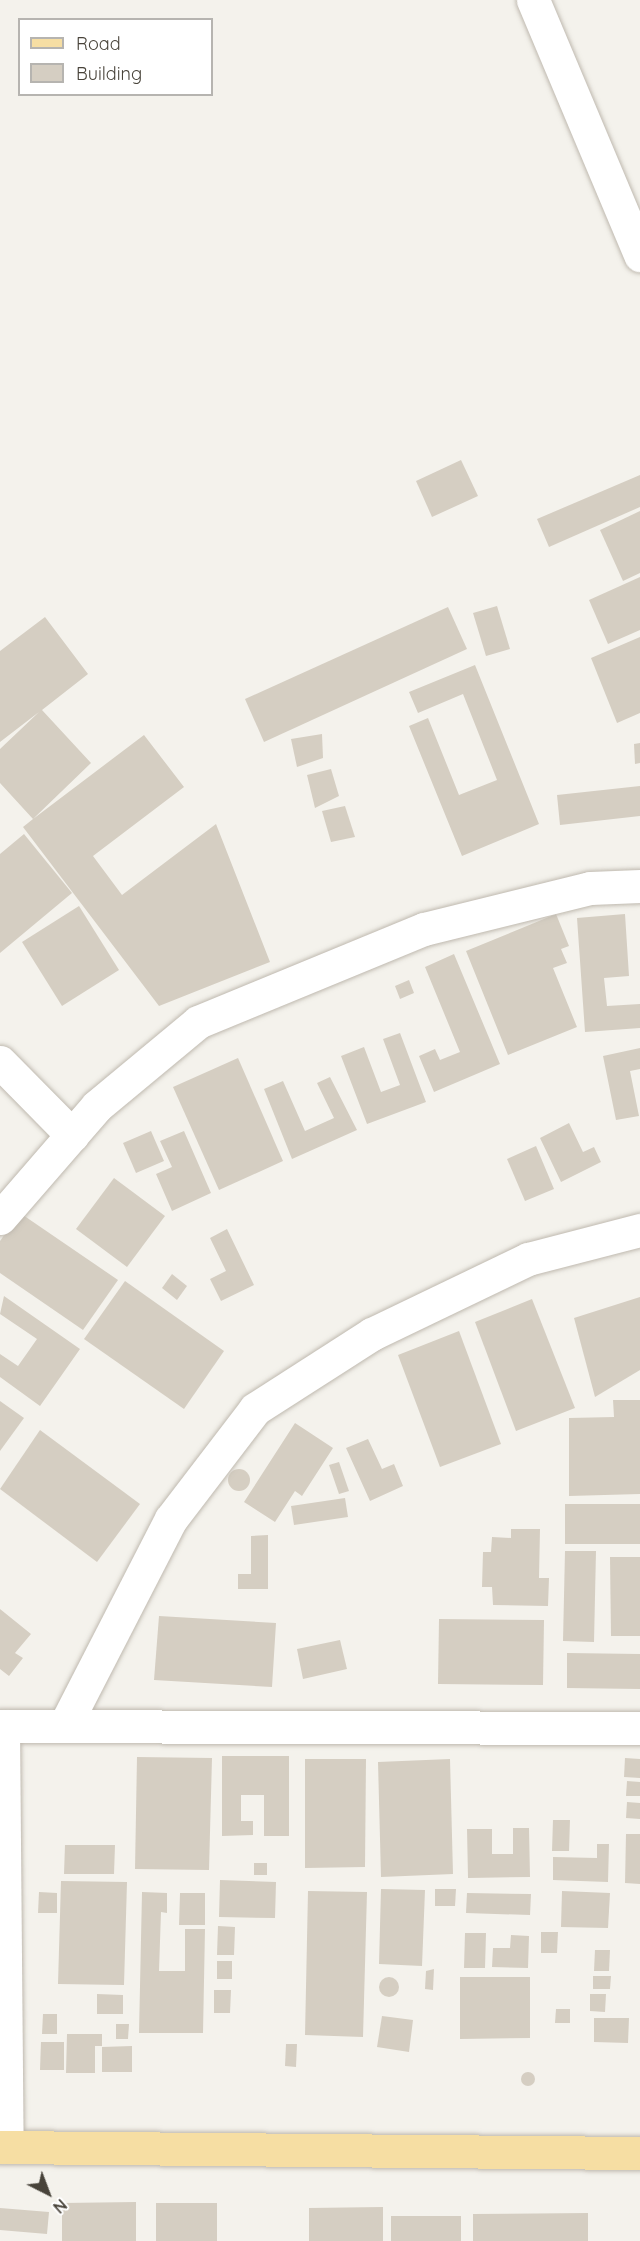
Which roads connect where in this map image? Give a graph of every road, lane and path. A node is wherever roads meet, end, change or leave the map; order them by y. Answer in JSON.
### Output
{"nodes":[{"id":1,"x":532,"y":0,"type":"edge"},
{"id":2,"x":640,"y":255,"type":"edge"},
{"id":3,"x":640,"y":886,"type":"edge"},
{"id":4,"x":0,"y":1062,"type":"edge"},
{"id":5,"x":72,"y":1136,"type":"junction"},
{"id":6,"x":0,"y":1218,"type":"edge"},
{"id":7,"x":640,"y":1230,"type":"edge"},
{"id":8,"x":66,"y":1722,"type":"junction"},
{"id":9,"x":1,"y":1726,"type":"edge"},
{"id":10,"x":640,"y":1728,"type":"edge"},
{"id":11,"x":4,"y":2147,"type":"edge"},
{"id":12,"x":640,"y":2153,"type":"edge"}],
"edges":[{"from":1,"to":2,"type":"street"},
{"from":3,"to":5,"type":"street"},
{"from":4,"to":5,"type":"street"},
{"from":5,"to":6,"type":"street"},
{"from":7,"to":8,"type":"street"},
{"from":8,"to":9,"type":"street"},
{"from":8,"to":10,"type":"street"},
{"from":9,"to":11,"type":"street"},
{"from":11,"to":12,"type":"main road"}]}
